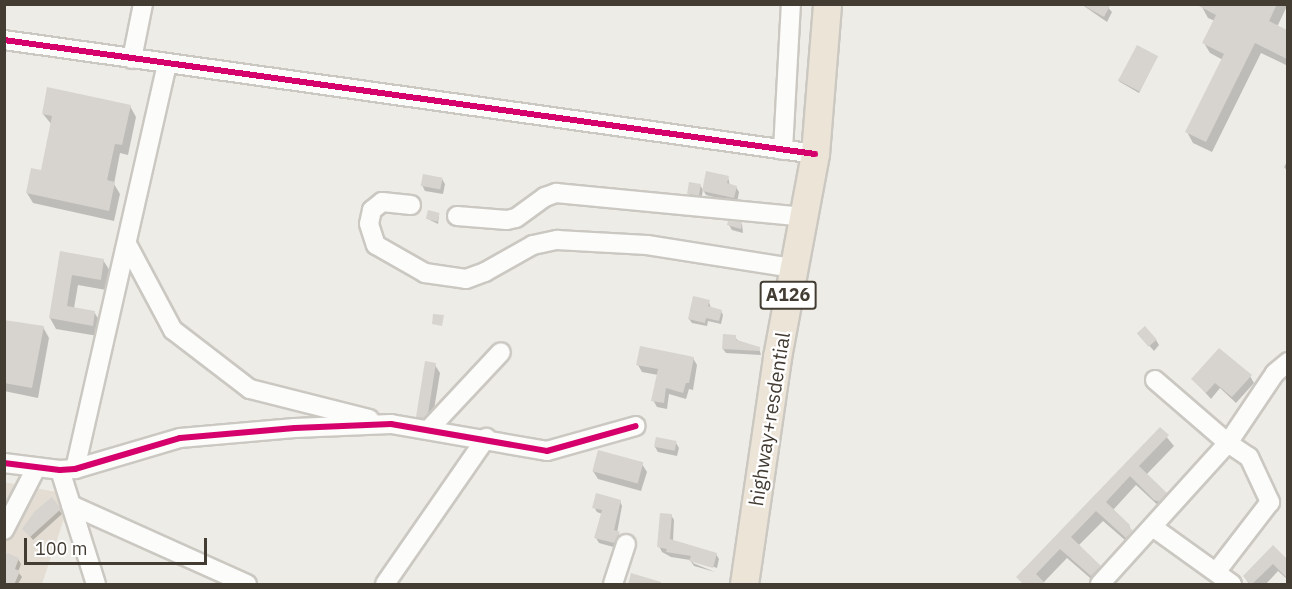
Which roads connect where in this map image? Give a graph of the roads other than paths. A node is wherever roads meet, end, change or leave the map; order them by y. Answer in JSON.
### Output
{"nodes":[{"id":1,"x":143,"y":4,"type":"edge"},
{"id":2,"x":791,"y":4,"type":"edge"},
{"id":3,"x":826,"y":4,"type":"edge"},
{"id":4,"x":4,"y":40,"type":"edge"},
{"id":5,"x":132,"y":59,"type":"junction"},
{"id":6,"x":167,"y":63,"type":"junction"},
{"id":7,"x":783,"y":150,"type":"junction"},
{"id":8,"x":814,"y":154,"type":"junction"},
{"id":9,"x":411,"y":205,"type":"dead end"},
{"id":10,"x":458,"y":216,"type":"dead end"},
{"id":11,"x":804,"y":217,"type":"junction"},
{"id":12,"x":516,"y":218,"type":"junction"},
{"id":13,"x":127,"y":244,"type":"junction"},
{"id":14,"x":533,"y":245,"type":"junction"},
{"id":15,"x":793,"y":268,"type":"junction"},
{"id":16,"x":501,"y":352,"type":"dead end"},
{"id":17,"x":1287,"y":362,"type":"edge"},
{"id":18,"x":1155,"y":380,"type":"dead end"},
{"id":19,"x":391,"y":424,"type":"junction"},
{"id":20,"x":636,"y":426,"type":"dead end"},
{"id":21,"x":429,"y":429,"type":"junction"},
{"id":22,"x":486,"y":438,"type":"junction"},
{"id":23,"x":1228,"y":443,"type":"junction"},
{"id":24,"x":4,"y":463,"type":"edge"},
{"id":25,"x":36,"y":468,"type":"junction"},
{"id":26,"x":67,"y":469,"type":"junction"},
{"id":27,"x":70,"y":505,"type":"junction"},
{"id":28,"x":1154,"y":528,"type":"junction"},
{"id":29,"x":4,"y":530,"type":"edge"},
{"id":30,"x":626,"y":544,"type":"dead end"},
{"id":31,"x":1216,"y":572,"type":"junction"},
{"id":32,"x":96,"y":585,"type":"edge"},
{"id":33,"x":247,"y":585,"type":"edge"},
{"id":34,"x":385,"y":585,"type":"edge"},
{"id":35,"x":613,"y":585,"type":"edge"},
{"id":36,"x":744,"y":585,"type":"edge"},
{"id":37,"x":1100,"y":585,"type":"edge"},
{"id":38,"x":1232,"y":585,"type":"edge"}],
"edges":[{"from":1,"to":5,"type":"street"},
{"from":2,"to":7,"type":"street"},
{"from":3,"to":8,"type":"highway","name":"highway+resdential","number":"A126"},
{"from":4,"to":5,"type":"street"},
{"from":5,"to":6,"type":"street"},
{"from":6,"to":7,"type":"street"},
{"from":6,"to":13,"type":"street"},
{"from":7,"to":8,"type":"street"},
{"from":8,"to":11,"type":"highway","name":"highway+resdential","number":"A126"},
{"from":9,"to":14,"type":"street"},
{"from":10,"to":12,"type":"street"},
{"from":11,"to":12,"type":"street"},
{"from":11,"to":15,"type":"highway","name":"highway+resdential","number":"A126"},
{"from":12,"to":14,"type":"street"},
{"from":13,"to":19,"type":"street"},
{"from":13,"to":26,"type":"street"},
{"from":14,"to":15,"type":"street"},
{"from":15,"to":36,"type":"highway","name":"highway+resdential","number":"A126"},
{"from":16,"to":21,"type":"street"},
{"from":17,"to":23,"type":"street"},
{"from":18,"to":23,"type":"street"},
{"from":19,"to":21,"type":"street"},
{"from":19,"to":26,"type":"street"},
{"from":20,"to":22,"type":"street"},
{"from":21,"to":22,"type":"street"},
{"from":22,"to":34,"type":"street"},
{"from":23,"to":28,"type":"street"},
{"from":23,"to":31,"type":"street"},
{"from":24,"to":25,"type":"street"},
{"from":25,"to":26,"type":"street"},
{"from":25,"to":29,"type":"street"},
{"from":26,"to":27,"type":"street"},
{"from":27,"to":32,"type":"street"},
{"from":27,"to":33,"type":"street"},
{"from":28,"to":31,"type":"street"},
{"from":28,"to":37,"type":"street"},
{"from":30,"to":35,"type":"street"},
{"from":31,"to":38,"type":"street"}]}
